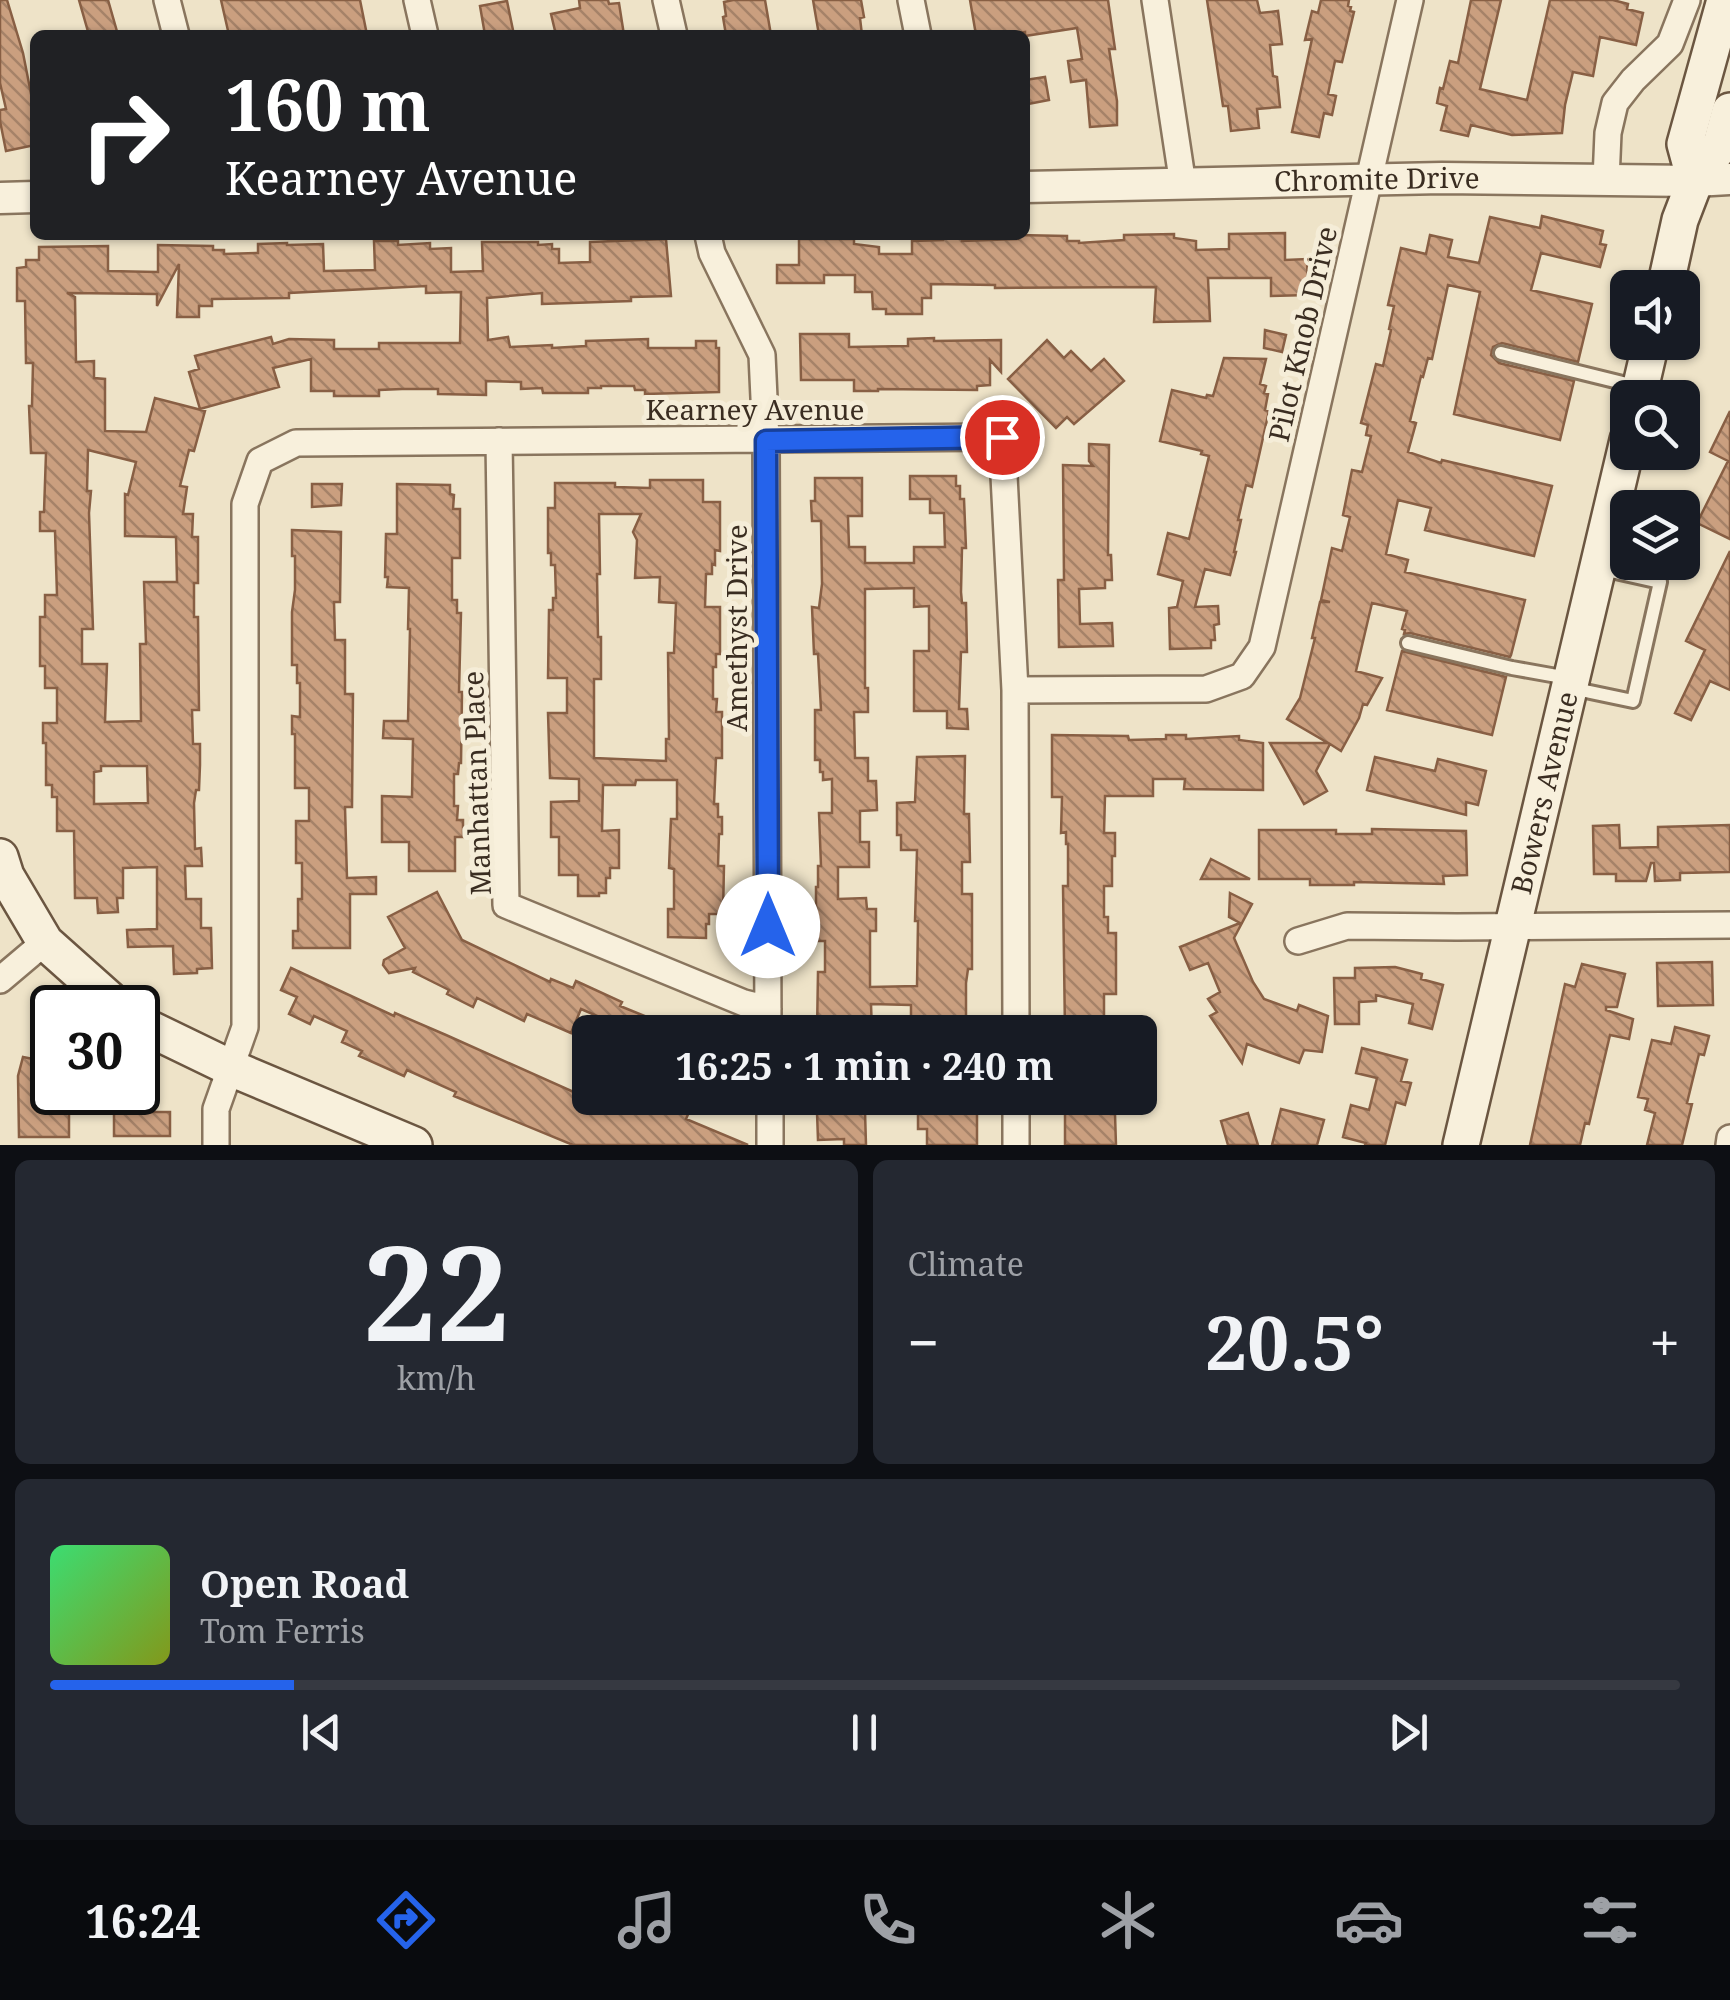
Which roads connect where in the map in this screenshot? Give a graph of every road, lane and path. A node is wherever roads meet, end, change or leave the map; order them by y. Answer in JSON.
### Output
{"nodes":[{"id":1,"x":168,"y":0,"type":"edge"},
{"id":2,"x":417,"y":0,"type":"edge"},
{"id":3,"x":666,"y":0,"type":"edge"},
{"id":4,"x":911,"y":0,"type":"edge"},
{"id":5,"x":1155,"y":0,"type":"edge"},
{"id":6,"x":1410,"y":0,"type":"edge"},
{"id":7,"x":1687,"y":0,"type":"edge"},
{"id":8,"x":1725,"y":0,"type":"edge"},
{"id":9,"x":175,"y":30,"type":"edge"},
{"id":10,"x":424,"y":30,"type":"edge"},
{"id":11,"x":673,"y":30,"type":"edge"},
{"id":12,"x":917,"y":30,"type":"edge"},
{"id":13,"x":1730,"y":111,"type":"edge"},
{"id":14,"x":1730,"y":179,"type":"edge"},
{"id":15,"x":1606,"y":180,"type":"junction"},
{"id":16,"x":1368,"y":181,"type":"junction"},
{"id":17,"x":1694,"y":181,"type":"junction"},
{"id":18,"x":1183,"y":185,"type":"junction"},
{"id":19,"x":1030,"y":187,"type":"edge"},
{"id":20,"x":30,"y":197,"type":"edge"},
{"id":21,"x":0,"y":198,"type":"edge"},
{"id":22,"x":709,"y":240,"type":"edge"},
{"id":23,"x":1669,"y":270,"type":"edge"},
{"id":24,"x":1501,"y":354,"type":"dead end"},
{"id":25,"x":1610,"y":384,"type":"edge"},
{"id":26,"x":499,"y":440,"type":"junction"},
{"id":27,"x":766,"y":441,"type":"junction"},
{"id":28,"x":1620,"y":470,"type":"edge"},
{"id":29,"x":1596,"y":567,"type":"junction"},
{"id":30,"x":1408,"y":643,"type":"dead end"},
{"id":31,"x":1569,"y":683,"type":"junction"},
{"id":32,"x":1014,"y":690,"type":"junction"},
{"id":33,"x":0,"y":857,"type":"edge"},
{"id":34,"x":1730,"y":925,"type":"edge"},
{"id":35,"x":1513,"y":927,"type":"junction"},
{"id":36,"x":1298,"y":941,"type":"dead end"},
{"id":37,"x":45,"y":942,"type":"junction"},
{"id":38,"x":0,"y":980,"type":"edge"},
{"id":39,"x":93,"y":985,"type":"edge"},
{"id":40,"x":761,"y":1015,"type":"edge"},
{"id":41,"x":768,"y":1015,"type":"edge"},
{"id":42,"x":1016,"y":1015,"type":"edge"},
{"id":43,"x":160,"y":1034,"type":"edge"},
{"id":44,"x":231,"y":1068,"type":"junction"},
{"id":45,"x":770,"y":1115,"type":"edge"},
{"id":46,"x":1016,"y":1115,"type":"edge"},
{"id":47,"x":216,"y":1145,"type":"edge"},
{"id":48,"x":414,"y":1145,"type":"edge"},
{"id":49,"x":770,"y":1145,"type":"edge"},
{"id":50,"x":1016,"y":1145,"type":"edge"},
{"id":51,"x":1461,"y":1145,"type":"edge"}],
"edges":[{"from":1,"to":9,"type":"street"},
{"from":2,"to":10,"type":"street"},
{"from":3,"to":11,"type":"street"},
{"from":4,"to":12,"type":"street"},
{"from":5,"to":18,"type":"street"},
{"from":6,"to":16,"type":"street","name":"Pilot Knob Drive"},
{"from":7,"to":15,"type":"street"},
{"from":8,"to":17,"type":"main road"},
{"from":13,"to":17,"type":"main road"},
{"from":14,"to":17,"type":"street","name":"Chromite Drive"},
{"from":15,"to":16,"type":"street","name":"Chromite Drive"},
{"from":15,"to":17,"type":"street","name":"Chromite Drive"},
{"from":16,"to":18,"type":"street","name":"Chromite Drive"},
{"from":16,"to":32,"type":"street","name":"Pilot Knob Drive"},
{"from":17,"to":23,"type":"main road"},
{"from":18,"to":19,"type":"street","name":"Chromite Drive"},
{"from":20,"to":21,"type":"street"},
{"from":22,"to":27,"type":"street","name":"Amethyst Drive"},
{"from":24,"to":25,"type":"lane"},
{"from":26,"to":27,"type":"street","name":"Kearney Avenue"},
{"from":26,"to":40,"type":"street","name":"Manhattan Place"},
{"from":26,"to":44,"type":"street","name":"Kearney Avenue"},
{"from":27,"to":32,"type":"street","name":"Kearney Avenue"},
{"from":27,"to":41,"type":"street","name":"Amethyst Drive"},
{"from":28,"to":29,"type":"main road","name":"Bowers Avenue"},
{"from":29,"to":31,"type":"main road","name":"Bowers Avenue"},
{"from":29,"to":31,"type":"lane"},
{"from":30,"to":31,"type":"lane"},
{"from":31,"to":35,"type":"main road","name":"Bowers Avenue"},
{"from":32,"to":42,"type":"street"},
{"from":33,"to":37,"type":"main road"},
{"from":34,"to":35,"type":"street"},
{"from":35,"to":36,"type":"street"},
{"from":35,"to":51,"type":"main road","name":"Bowers Avenue"},
{"from":37,"to":38,"type":"street"},
{"from":37,"to":39,"type":"main road"},
{"from":43,"to":44,"type":"main road"},
{"from":44,"to":47,"type":"street"},
{"from":44,"to":48,"type":"main road"},
{"from":45,"to":49,"type":"street"},
{"from":46,"to":50,"type":"street"}]}
